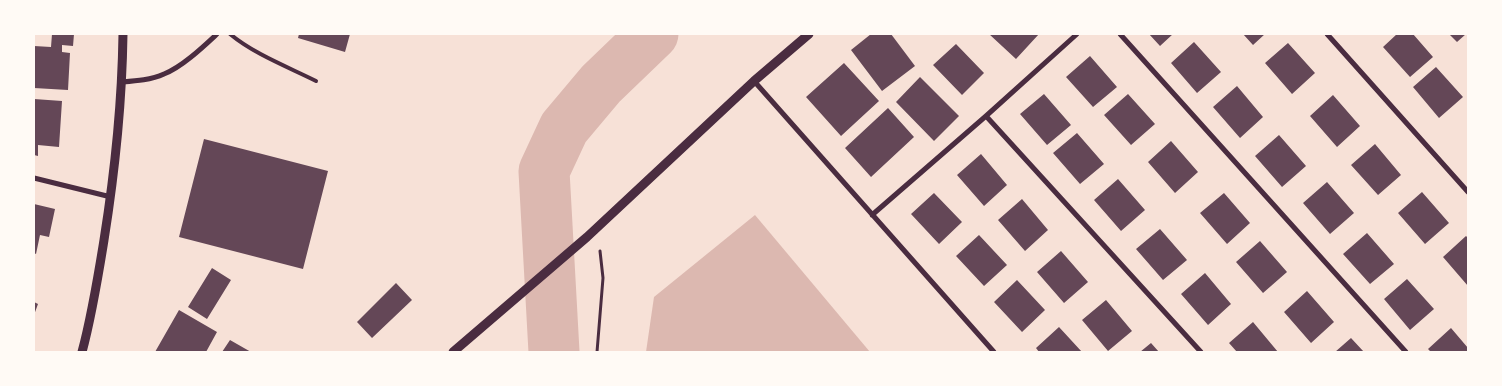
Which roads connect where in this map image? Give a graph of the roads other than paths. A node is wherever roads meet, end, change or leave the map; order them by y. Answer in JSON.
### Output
{"nodes":[{"id":1,"x":123,"y":34,"type":"edge"},
{"id":2,"x":217,"y":34,"type":"edge"},
{"id":3,"x":230,"y":34,"type":"edge"},
{"id":4,"x":809,"y":34,"type":"edge"},
{"id":5,"x":1077,"y":34,"type":"edge"},
{"id":6,"x":1120,"y":34,"type":"edge"},
{"id":7,"x":1327,"y":34,"type":"edge"},
{"id":8,"x":316,"y":81,"type":"dead end"},
{"id":9,"x":122,"y":82,"type":"junction"},
{"id":10,"x":754,"y":82,"type":"junction"},
{"id":11,"x":986,"y":116,"type":"junction"},
{"id":12,"x":34,"y":178,"type":"edge"},
{"id":13,"x":1468,"y":192,"type":"edge"},
{"id":14,"x":111,"y":197,"type":"junction"},
{"id":15,"x":872,"y":215,"type":"junction"},
{"id":16,"x":82,"y":352,"type":"edge"},
{"id":17,"x":453,"y":352,"type":"edge"},
{"id":18,"x":994,"y":352,"type":"edge"},
{"id":19,"x":1201,"y":352,"type":"edge"},
{"id":20,"x":1406,"y":352,"type":"edge"}],
"edges":[{"from":1,"to":9,"type":"street"},
{"from":2,"to":9,"type":"street"},
{"from":3,"to":8,"type":"lane"},
{"from":4,"to":10,"type":"street"},
{"from":5,"to":11,"type":"street"},
{"from":6,"to":20,"type":"street"},
{"from":7,"to":13,"type":"street"},
{"from":9,"to":14,"type":"street"},
{"from":10,"to":15,"type":"street"},
{"from":10,"to":17,"type":"street"},
{"from":11,"to":15,"type":"street"},
{"from":11,"to":19,"type":"street"},
{"from":12,"to":14,"type":"street"},
{"from":14,"to":16,"type":"street"},
{"from":15,"to":18,"type":"street"}]}
